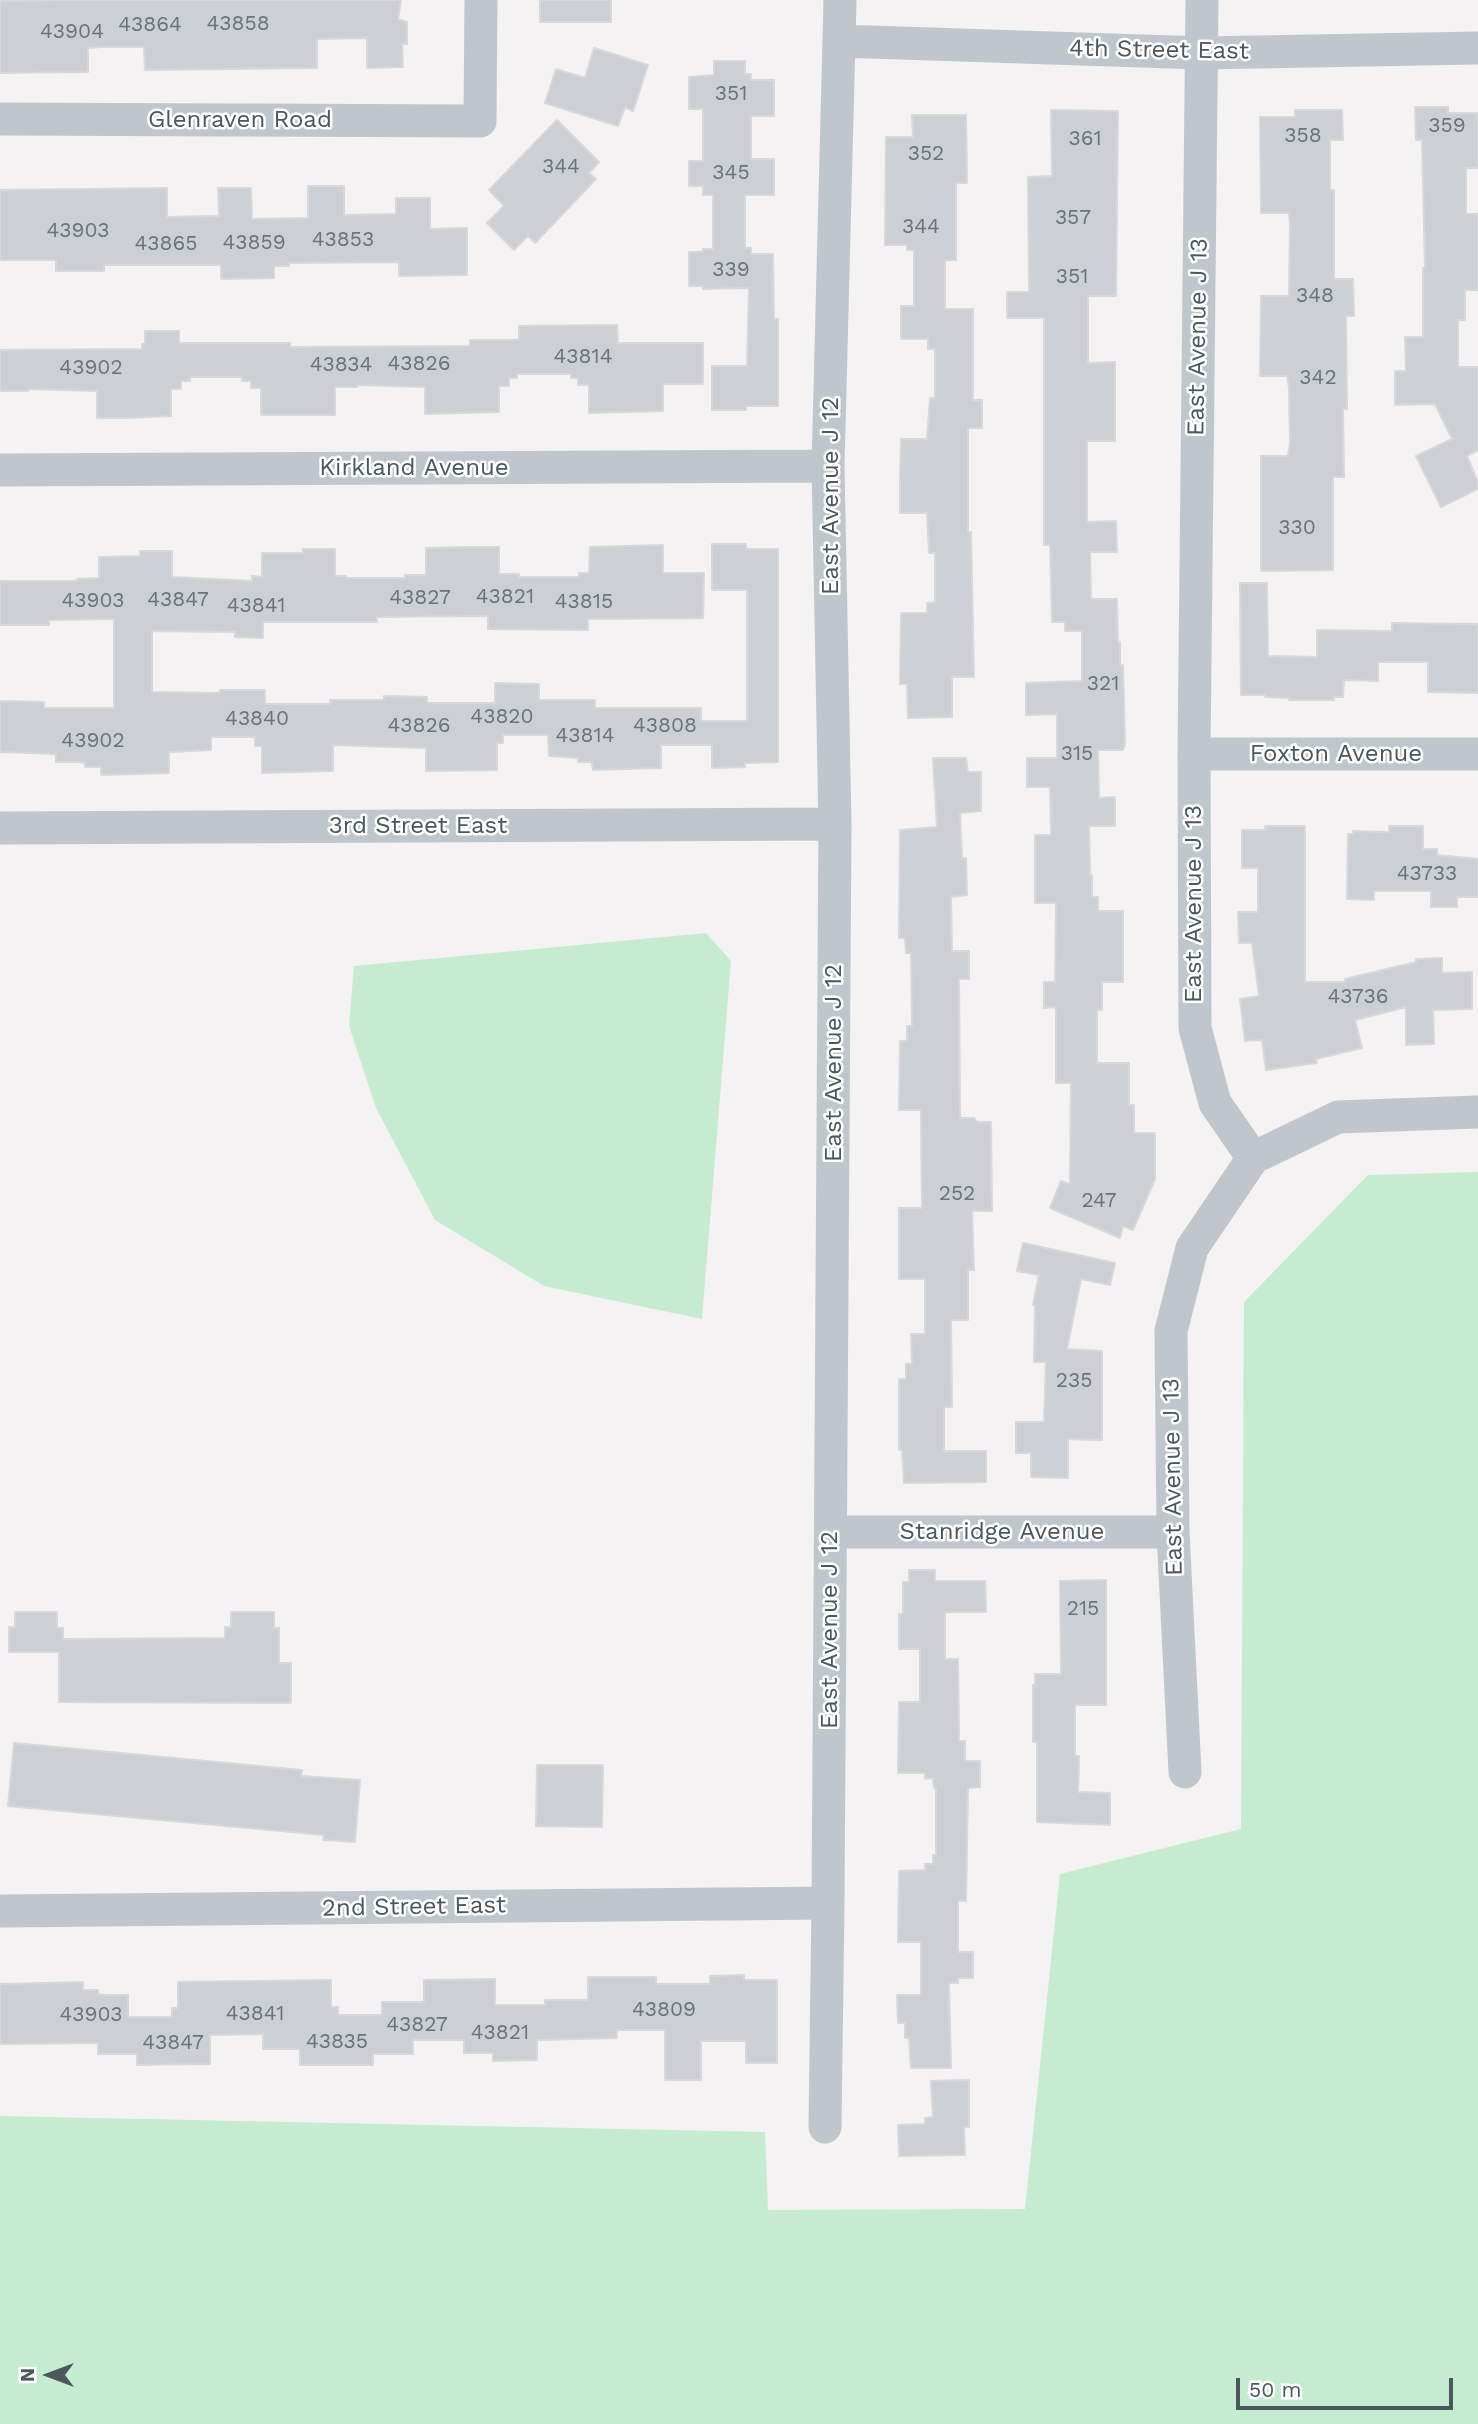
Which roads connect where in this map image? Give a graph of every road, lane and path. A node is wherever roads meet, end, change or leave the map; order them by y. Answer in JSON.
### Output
{"nodes":[{"id":1,"x":481,"y":0,"type":"edge"},
{"id":2,"x":839,"y":0,"type":"edge"},
{"id":3,"x":1202,"y":0,"type":"edge"},
{"id":4,"x":839,"y":41,"type":"junction"},
{"id":5,"x":1478,"y":48,"type":"edge"},
{"id":6,"x":1202,"y":53,"type":"junction"},
{"id":7,"x":0,"y":119,"type":"edge"},
{"id":8,"x":828,"y":466,"type":"junction"},
{"id":9,"x":0,"y":470,"type":"edge"},
{"id":10,"x":1194,"y":754,"type":"junction"},
{"id":11,"x":1478,"y":754,"type":"edge"},
{"id":12,"x":835,"y":824,"type":"junction"},
{"id":13,"x":0,"y":828,"type":"edge"},
{"id":14,"x":1478,"y":1112,"type":"edge"},
{"id":15,"x":1253,"y":1158,"type":"junction"},
{"id":16,"x":831,"y":1532,"type":"junction"},
{"id":17,"x":1173,"y":1532,"type":"junction"},
{"id":18,"x":1185,"y":1772,"type":"dead end"},
{"id":19,"x":828,"y":1903,"type":"junction"},
{"id":20,"x":0,"y":1911,"type":"edge"},
{"id":21,"x":825,"y":2127,"type":"dead end"}],
"edges":[{"from":1,"to":7,"type":"street","name":"Glenraven Road"},
{"from":2,"to":4,"type":"street","name":"East Avenue J 12"},
{"from":3,"to":6,"type":"street","name":"East Avenue J 13"},
{"from":4,"to":6,"type":"street","name":"4th Street East"},
{"from":4,"to":8,"type":"street","name":"East Avenue J 12"},
{"from":5,"to":6,"type":"street","name":"4th Street East"},
{"from":6,"to":10,"type":"street","name":"East Avenue J 13"},
{"from":8,"to":9,"type":"street","name":"Kirkland Avenue"},
{"from":8,"to":12,"type":"street","name":"East Avenue J 12"},
{"from":10,"to":11,"type":"street","name":"Foxton Avenue"},
{"from":10,"to":15,"type":"street","name":"East Avenue J 13"},
{"from":12,"to":13,"type":"street","name":"3rd Street East"},
{"from":12,"to":16,"type":"street","name":"East Avenue J 12"},
{"from":14,"to":15,"type":"street"},
{"from":15,"to":17,"type":"street","name":"East Avenue J 13"},
{"from":16,"to":17,"type":"street","name":"Stanridge Avenue"},
{"from":16,"to":19,"type":"street","name":"East Avenue J 12"},
{"from":17,"to":18,"type":"street","name":"East Avenue J 13"},
{"from":19,"to":20,"type":"street","name":"2nd Street East"},
{"from":19,"to":21,"type":"street","name":"East Avenue J 12"}]}
